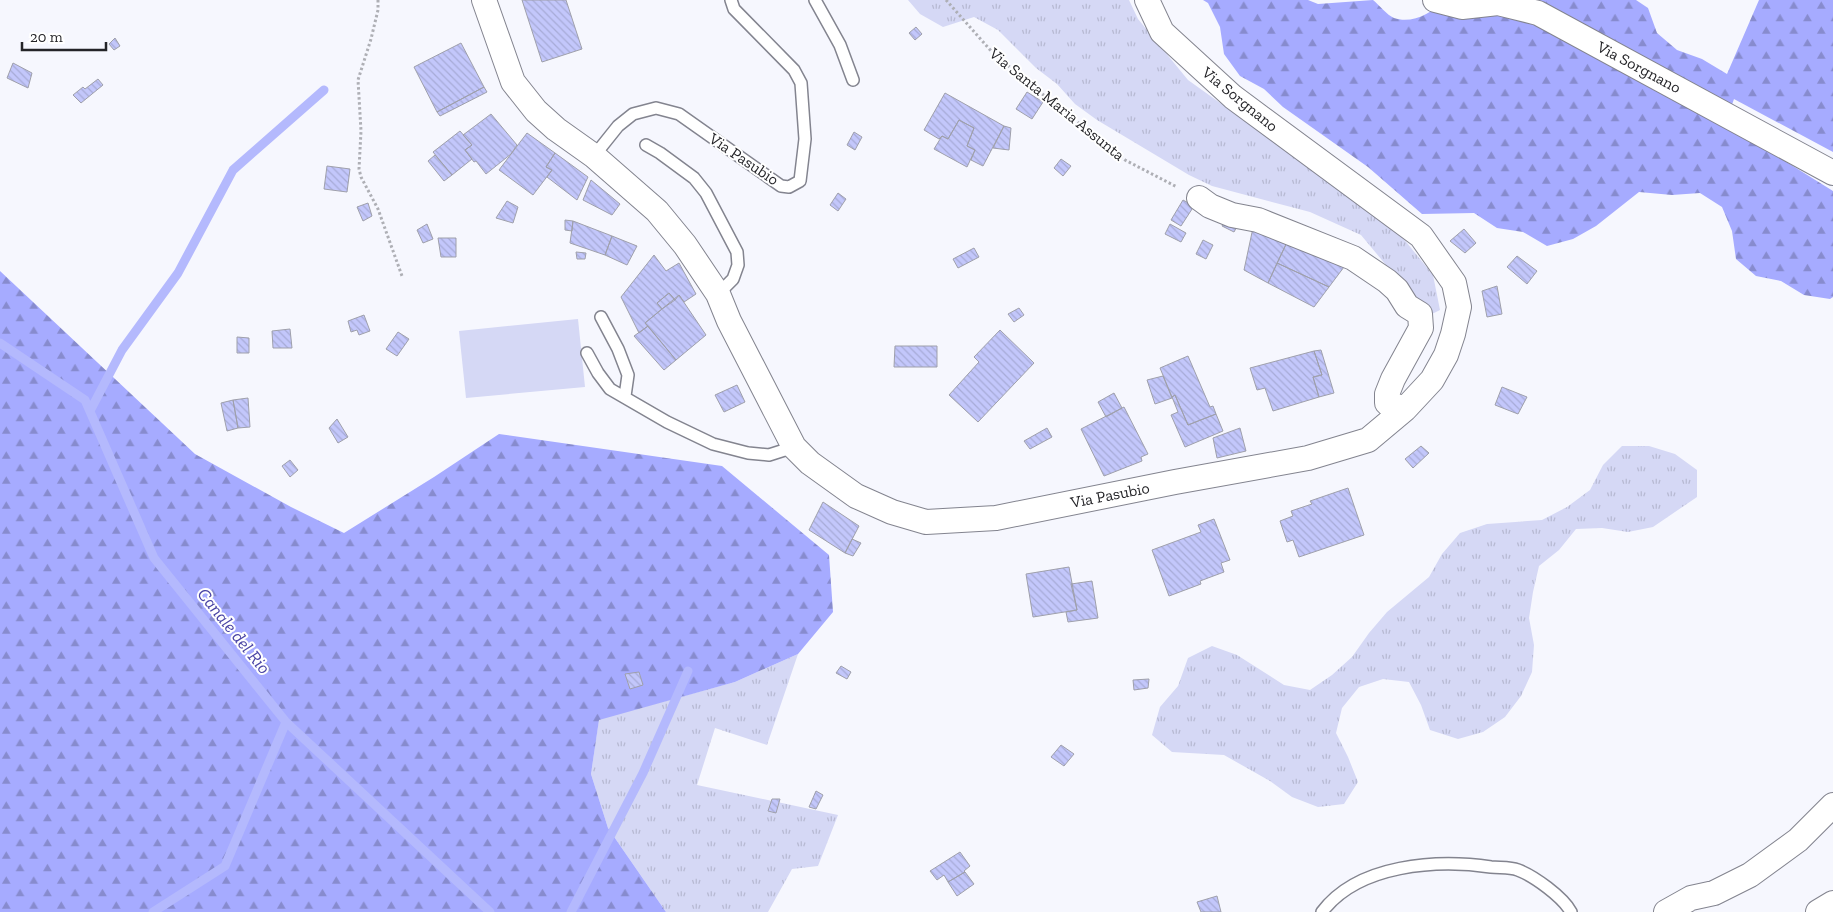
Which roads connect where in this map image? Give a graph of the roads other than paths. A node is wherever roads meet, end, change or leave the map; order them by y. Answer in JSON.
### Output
{"nodes":[{"id":1,"x":484,"y":0,"type":"edge"},
{"id":2,"x":731,"y":0,"type":"edge"},
{"id":3,"x":815,"y":0,"type":"edge"},
{"id":4,"x":1147,"y":0,"type":"edge"},
{"id":5,"x":1435,"y":0,"type":"edge"},
{"id":6,"x":853,"y":80,"type":"dead end"},
{"id":7,"x":646,"y":145,"type":"dead end"},
{"id":8,"x":594,"y":156,"type":"junction"},
{"id":9,"x":1833,"y":173,"type":"edge"},
{"id":10,"x":1199,"y":198,"type":"road end"},
{"id":11,"x":1421,"y":236,"type":"joint"},
{"id":12,"x":718,"y":294,"type":"junction"},
{"id":13,"x":601,"y":318,"type":"dead end"},
{"id":14,"x":587,"y":353,"type":"dead end"},
{"id":15,"x":625,"y":396,"type":"junction"},
{"id":16,"x":1405,"y":410,"type":"junction"},
{"id":17,"x":794,"y":447,"type":"junction"},
{"id":18,"x":1833,"y":804,"type":"edge"},
{"id":19,"x":1833,"y":903,"type":"edge"},
{"id":20,"x":1322,"y":912,"type":"edge"},
{"id":21,"x":1571,"y":912,"type":"edge"},
{"id":22,"x":1666,"y":912,"type":"edge"},
{"id":23,"x":1818,"y":912,"type":"edge"}],
"edges":[{"from":1,"to":8,"type":"street","name":"Via Pasubio"},
{"from":2,"to":8,"type":"lane","name":"Via Pasubio"},
{"from":3,"to":6,"type":"lane"},
{"from":4,"to":11,"type":"street","name":"Via Sorgnano"},
{"from":5,"to":9,"type":"street","name":"Via Sorgnano"},
{"from":7,"to":12,"type":"lane"},
{"from":8,"to":12,"type":"street","name":"Via Pasubio"},
{"from":10,"to":16,"type":"street"},
{"from":11,"to":16,"type":"street","name":"Via Pasubio"},
{"from":12,"to":17,"type":"street","name":"Via Pasubio"},
{"from":13,"to":15,"type":"lane"},
{"from":14,"to":15,"type":"lane"},
{"from":15,"to":17,"type":"lane"},
{"from":16,"to":17,"type":"street","name":"Via Pasubio"},
{"from":18,"to":22,"type":"street"},
{"from":19,"to":23,"type":"street"},
{"from":20,"to":21,"type":"lane"}]}
